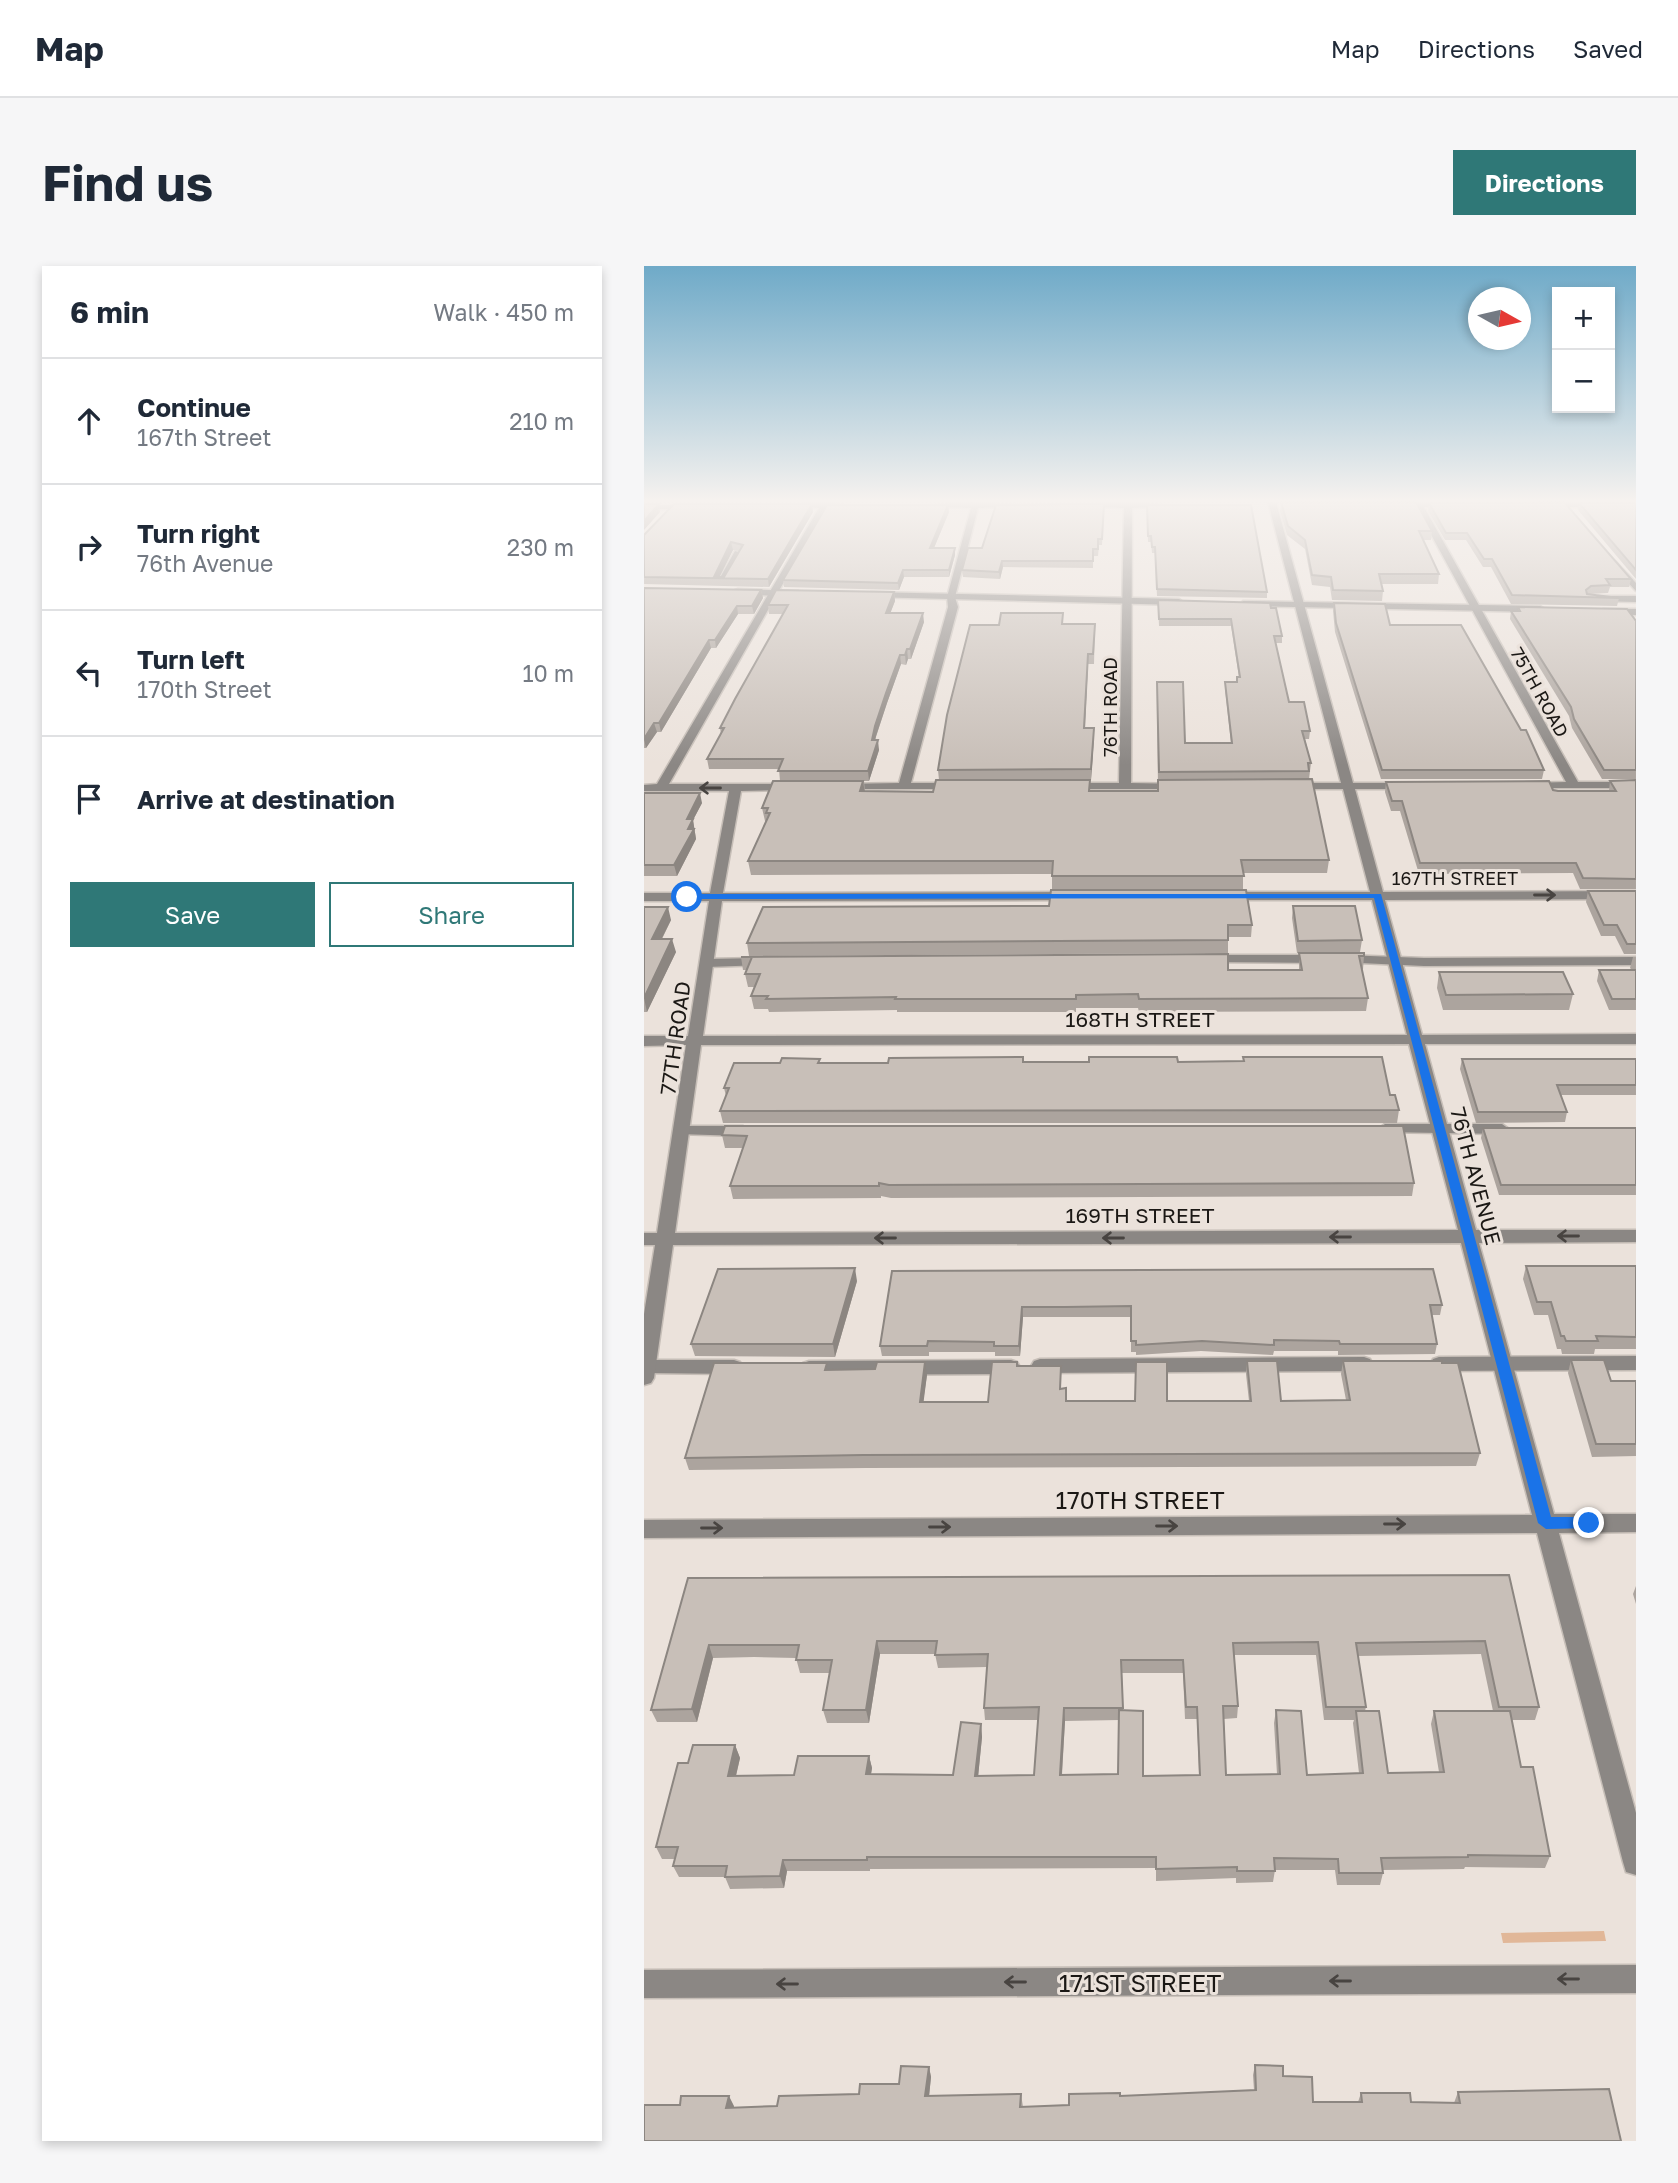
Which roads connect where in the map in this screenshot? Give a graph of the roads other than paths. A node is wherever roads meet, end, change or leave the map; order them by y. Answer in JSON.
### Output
{"nodes":[{"id":1,"x":776,"y":590,"type":"edge"},
{"id":2,"x":928,"y":590,"type":"edge"},
{"id":3,"x":1053,"y":590,"type":"edge"},
{"id":4,"x":1113,"y":590,"type":"dead end"},
{"id":5,"x":1127,"y":590,"type":"junction"},
{"id":6,"x":1140,"y":590,"type":"dead end"},
{"id":7,"x":1295,"y":590,"type":"edge"},
{"id":8,"x":1465,"y":590,"type":"edge"},
{"id":9,"x":733,"y":592,"type":"edge"},
{"id":10,"x":952,"y":592,"type":"junction"},
{"id":11,"x":772,"y":593,"type":"junction"},
{"id":12,"x":804,"y":594,"type":"edge"},
{"id":13,"x":858,"y":595,"type":"edge"},
{"id":14,"x":1297,"y":595,"type":"junction"},
{"id":15,"x":1456,"y":596,"type":"dead end"},
{"id":16,"x":1469,"y":597,"type":"junction"},
{"id":17,"x":1482,"y":597,"type":"dead end"},
{"id":18,"x":1589,"y":599,"type":"edge"},
{"id":19,"x":1636,"y":599,"type":"edge"},
{"id":20,"x":1127,"y":602,"type":"junction"},
{"id":21,"x":1193,"y":603,"type":"edge"},
{"id":22,"x":1232,"y":603,"type":"edge"},
{"id":23,"x":1475,"y":607,"type":"junction"},
{"id":24,"x":1545,"y":609,"type":"edge"},
{"id":25,"x":1597,"y":611,"type":"edge"},
{"id":26,"x":1636,"y":612,"type":"edge"},
{"id":27,"x":1636,"y":785,"type":"edge"},
{"id":28,"x":904,"y":786,"type":"junction"},
{"id":29,"x":973,"y":786,"type":"edge"},
{"id":30,"x":1056,"y":786,"type":"edge"},
{"id":31,"x":1125,"y":786,"type":"junction"},
{"id":32,"x":1194,"y":786,"type":"edge"},
{"id":33,"x":1277,"y":786,"type":"edge"},
{"id":34,"x":1350,"y":786,"type":"junction"},
{"id":35,"x":1426,"y":786,"type":"edge"},
{"id":36,"x":1521,"y":786,"type":"edge"},
{"id":37,"x":1574,"y":786,"type":"junction"},
{"id":38,"x":806,"y":787,"type":"edge"},
{"id":39,"x":834,"y":787,"type":"edge"},
{"id":40,"x":644,"y":788,"type":"edge"},
{"id":41,"x":661,"y":788,"type":"junction"},
{"id":42,"x":736,"y":788,"type":"junction"},
{"id":43,"x":1636,"y":895,"type":"edge"},
{"id":44,"x":1092,"y":896,"type":"edge"},
{"id":45,"x":1218,"y":896,"type":"edge"},
{"id":46,"x":1378,"y":896,"type":"junction"},
{"id":47,"x":644,"y":897,"type":"edge"},
{"id":48,"x":716,"y":897,"type":"junction"},
{"id":49,"x":1394,"y":959,"type":"junction"},
{"id":50,"x":1191,"y":960,"type":"edge"},
{"id":51,"x":775,"y":961,"type":"edge"},
{"id":52,"x":1636,"y":961,"type":"edge"},
{"id":53,"x":707,"y":962,"type":"junction"},
{"id":54,"x":1636,"y":1039,"type":"edge"},
{"id":55,"x":1416,"y":1040,"type":"junction"},
{"id":56,"x":644,"y":1041,"type":"edge"},
{"id":57,"x":695,"y":1041,"type":"junction"},
{"id":58,"x":1440,"y":1128,"type":"junction"},
{"id":59,"x":1373,"y":1129,"type":"edge"},
{"id":60,"x":1513,"y":1129,"type":"edge"},
{"id":61,"x":682,"y":1131,"type":"junction"},
{"id":62,"x":755,"y":1132,"type":"edge"},
{"id":63,"x":1636,"y":1236,"type":"edge"},
{"id":64,"x":1469,"y":1237,"type":"junction"},
{"id":65,"x":644,"y":1239,"type":"edge"},
{"id":66,"x":666,"y":1239,"type":"junction"},
{"id":67,"x":1503,"y":1363,"type":"junction"},
{"id":68,"x":1636,"y":1363,"type":"edge"},
{"id":69,"x":1387,"y":1364,"type":"edge"},
{"id":70,"x":1415,"y":1364,"type":"edge"},
{"id":71,"x":751,"y":1367,"type":"edge"},
{"id":72,"x":790,"y":1368,"type":"edge"},
{"id":73,"x":645,"y":1373,"type":"edge"},
{"id":74,"x":1546,"y":1523,"type":"junction"},
{"id":75,"x":1636,"y":1523,"type":"edge"},
{"id":76,"x":644,"y":1529,"type":"edge"},
{"id":77,"x":1636,"y":1862,"type":"edge"},
{"id":78,"x":1636,"y":1979,"type":"edge"},
{"id":79,"x":644,"y":1984,"type":"edge"}],
"edges":[{"from":1,"to":11,"type":"street"},
{"from":2,"to":10,"type":"street"},
{"from":3,"to":10,"type":"street"},
{"from":4,"to":5,"type":"street"},
{"from":5,"to":6,"type":"street"},
{"from":5,"to":20,"type":"street","name":"76TH ROAD"},
{"from":7,"to":14,"type":"street","name":"76TH AVENUE"},
{"from":8,"to":16,"type":"street","name":"75TH ROAD"},
{"from":9,"to":11,"type":"street"},
{"from":10,"to":13,"type":"street"},
{"from":10,"to":20,"type":"street"},
{"from":10,"to":28,"type":"street"},
{"from":11,"to":12,"type":"street"},
{"from":11,"to":41,"type":"street"},
{"from":14,"to":22,"type":"street"},
{"from":14,"to":23,"type":"street"},
{"from":14,"to":34,"type":"street","name":"76TH AVENUE"},
{"from":15,"to":16,"type":"street"},
{"from":16,"to":17,"type":"street"},
{"from":16,"to":23,"type":"street","name":"75TH ROAD"},
{"from":18,"to":19,"type":"street"},
{"from":20,"to":21,"type":"street"},
{"from":20,"to":31,"type":"street","name":"76TH ROAD"},
{"from":23,"to":24,"type":"street"},
{"from":23,"to":37,"type":"street","name":"75TH ROAD"},
{"from":25,"to":26,"type":"street"},
{"from":27,"to":37,"type":"street"},
{"from":28,"to":29,"type":"street"},
{"from":28,"to":39,"type":"street"},
{"from":30,"to":31,"type":"street"},
{"from":31,"to":32,"type":"street"},
{"from":33,"to":34,"type":"street"},
{"from":34,"to":35,"type":"street"},
{"from":34,"to":46,"type":"street","name":"76TH AVENUE"},
{"from":36,"to":37,"type":"street"},
{"from":38,"to":42,"type":"street"},
{"from":40,"to":41,"type":"street"},
{"from":42,"to":41,"type":"street","one_way":true},
{"from":42,"to":48,"type":"street","name":"77TH ROAD"},
{"from":46,"to":43,"type":"street","name":"167TH STREET","one_way":true},
{"from":44,"to":48,"type":"street"},
{"from":45,"to":46,"type":"street","name":"167TH STREET"},
{"from":46,"to":49,"type":"street","name":"76TH AVENUE"},
{"from":47,"to":48,"type":"street"},
{"from":48,"to":53,"type":"street","name":"77TH ROAD"},
{"from":49,"to":50,"type":"lane"},
{"from":49,"to":52,"type":"lane"},
{"from":49,"to":55,"type":"street","name":"76TH AVENUE"},
{"from":51,"to":53,"type":"lane"},
{"from":53,"to":57,"type":"street","name":"77TH ROAD"},
{"from":54,"to":55,"type":"street","name":"168TH STREET"},
{"from":55,"to":57,"type":"street","name":"168TH STREET"},
{"from":55,"to":58,"type":"street","name":"76TH AVENUE"},
{"from":56,"to":57,"type":"street","name":"168TH STREET"},
{"from":57,"to":61,"type":"street","name":"77TH ROAD"},
{"from":58,"to":59,"type":"lane"},
{"from":58,"to":60,"type":"lane"},
{"from":58,"to":64,"type":"street","name":"76TH AVENUE"},
{"from":61,"to":62,"type":"lane"},
{"from":61,"to":66,"type":"street","name":"77TH ROAD"},
{"from":63,"to":64,"type":"street","name":"169TH STREET","one_way":true},
{"from":64,"to":66,"type":"street","name":"169TH STREET","one_way":true},
{"from":64,"to":67,"type":"street","name":"76TH AVENUE"},
{"from":65,"to":66,"type":"street","name":"169TH STREET"},
{"from":66,"to":73,"type":"street","name":"77TH ROAD"},
{"from":67,"to":68,"type":"lane"},
{"from":67,"to":70,"type":"lane"},
{"from":67,"to":74,"type":"street","name":"76TH AVENUE"},
{"from":69,"to":72,"type":"lane"},
{"from":71,"to":73,"type":"lane"},
{"from":74,"to":75,"type":"street","name":"170TH STREET"},
{"from":76,"to":74,"type":"street","name":"170TH STREET","one_way":true},
{"from":74,"to":77,"type":"street","name":"76TH AVENUE"},
{"from":78,"to":79,"type":"street","name":"171ST STREET","one_way":true}]}
